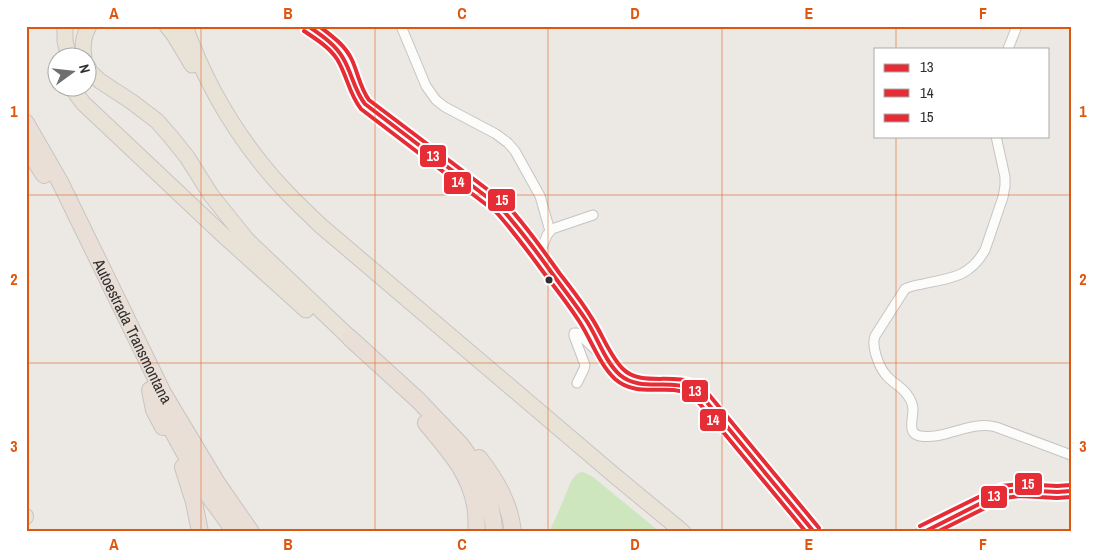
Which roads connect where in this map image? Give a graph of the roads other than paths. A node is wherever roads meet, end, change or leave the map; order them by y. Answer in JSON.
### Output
{"nodes":[{"id":1,"x":56,"y":26,"type":"edge"},
{"id":2,"x":65,"y":26,"type":"edge"},
{"id":3,"x":89,"y":26,"type":"edge"},
{"id":4,"x":167,"y":26,"type":"edge"},
{"id":5,"x":180,"y":26,"type":"edge"},
{"id":6,"x":185,"y":26,"type":"edge"},
{"id":7,"x":308,"y":26,"type":"edge"},
{"id":8,"x":401,"y":26,"type":"edge"},
{"id":9,"x":1017,"y":26,"type":"edge"},
{"id":10,"x":57,"y":48,"type":"edge"},
{"id":11,"x":67,"y":48,"type":"edge"},
{"id":12,"x":82,"y":48,"type":"edge"},
{"id":13,"x":1008,"y":48,"type":"edge"},
{"id":14,"x":98,"y":80,"type":"edge"},
{"id":15,"x":79,"y":98,"type":"edge"},
{"id":16,"x":92,"y":98,"type":"edge"},
{"id":17,"x":26,"y":123,"type":"edge"},
{"id":18,"x":996,"y":138,"type":"edge"},
{"id":19,"x":26,"y":147,"type":"edge"},
{"id":20,"x":593,"y":215,"type":"dead end"},
{"id":21,"x":550,"y":231,"type":"junction"},
{"id":22,"x":539,"y":255,"type":"junction"},
{"id":23,"x":271,"y":263,"type":"junction"},
{"id":24,"x":364,"y":270,"type":"junction"},
{"id":25,"x":347,"y":342,"type":"junction"},
{"id":26,"x":612,"y":365,"type":"junction"},
{"id":27,"x":578,"y":383,"type":"dead end"},
{"id":28,"x":150,"y":390,"type":"junction"},
{"id":29,"x":431,"y":420,"type":"junction"},
{"id":30,"x":1071,"y":455,"type":"edge"},
{"id":31,"x":217,"y":483,"type":"junction"},
{"id":32,"x":1071,"y":491,"type":"edge"},
{"id":33,"x":200,"y":532,"type":"edge"},
{"id":34,"x":235,"y":532,"type":"edge"},
{"id":35,"x":251,"y":532,"type":"edge"},
{"id":36,"x":260,"y":532,"type":"edge"},
{"id":37,"x":476,"y":532,"type":"edge"},
{"id":38,"x":485,"y":532,"type":"edge"},
{"id":39,"x":494,"y":532,"type":"edge"},
{"id":40,"x":513,"y":532,"type":"edge"},
{"id":41,"x":674,"y":532,"type":"edge"},
{"id":42,"x":682,"y":532,"type":"edge"},
{"id":43,"x":814,"y":532,"type":"edge"},
{"id":44,"x":922,"y":532,"type":"edge"}],
"edges":[{"from":1,"to":10,"type":"highway"},
{"from":2,"to":11,"type":"highway"},
{"from":3,"to":12,"type":"highway"},
{"from":4,"to":24,"type":"highway"},
{"from":5,"to":24,"type":"highway"},
{"from":6,"to":42,"type":"highway"},
{"from":7,"to":22,"type":"main road"},
{"from":8,"to":21,"type":"street"},
{"from":9,"to":13,"type":"street"},
{"from":14,"to":23,"type":"highway"},
{"from":15,"to":25,"type":"highway"},
{"from":16,"to":23,"type":"highway"},
{"from":17,"to":31,"type":"highway","name":"Autoestrada Transmontana"},
{"from":18,"to":30,"type":"street"},
{"from":19,"to":28,"type":"highway","name":"Autoestrada Transmontana"},
{"from":20,"to":21,"type":"street"},
{"from":21,"to":22,"type":"street"},
{"from":22,"to":26,"type":"main road"},
{"from":23,"to":25,"type":"highway"},
{"from":24,"to":41,"type":"highway"},
{"from":25,"to":29,"type":"highway"},
{"from":26,"to":27,"type":"street"},
{"from":26,"to":43,"type":"main road"},
{"from":28,"to":33,"type":"highway"},
{"from":28,"to":34,"type":"highway","name":"Autoestrada Transmontana"},
{"from":29,"to":37,"type":"highway"},
{"from":29,"to":38,"type":"highway"},
{"from":29,"to":39,"type":"highway"},
{"from":29,"to":40,"type":"highway"},
{"from":31,"to":35,"type":"highway","name":"Autoestrada Transmontana"},
{"from":31,"to":36,"type":"highway"},
{"from":32,"to":44,"type":"main road"}]}
